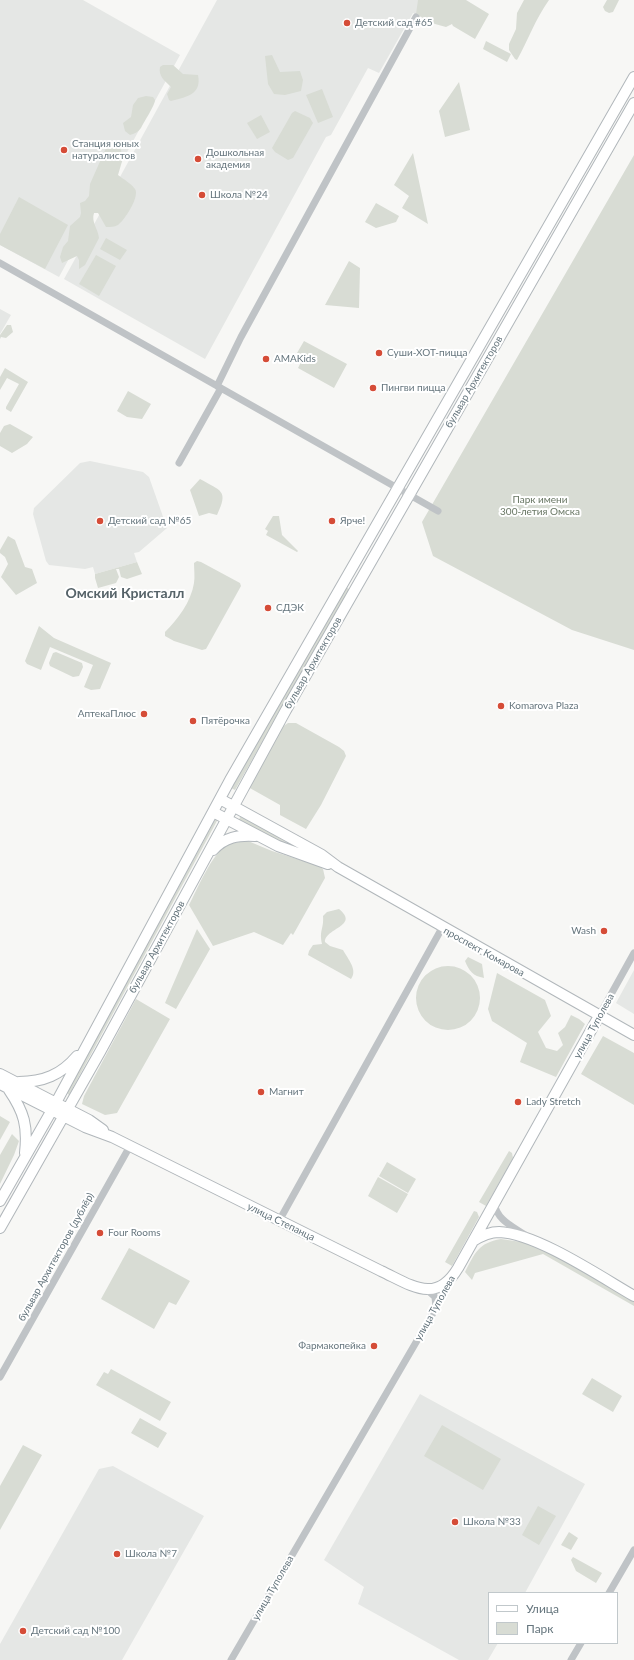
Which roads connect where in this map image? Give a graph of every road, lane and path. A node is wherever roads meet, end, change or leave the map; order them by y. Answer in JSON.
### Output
{"nodes":[{"id":1,"x":416,"y":17,"type":"dead end"},
{"id":2,"x":634,"y":77,"type":"edge"},
{"id":3,"x":634,"y":103,"type":"edge"},
{"id":4,"x":0,"y":263,"type":"edge"},
{"id":5,"x":219,"y":387,"type":"junction"},
{"id":6,"x":179,"y":463,"type":"dead end"},
{"id":7,"x":404,"y":492,"type":"junction"},
{"id":8,"x":438,"y":511,"type":"dead end"},
{"id":9,"x":220,"y":799,"type":"junction"},
{"id":10,"x":234,"y":806,"type":"junction"},
{"id":11,"x":213,"y":812,"type":"junction"},
{"id":12,"x":226,"y":819,"type":"junction"},
{"id":13,"x":258,"y":837,"type":"junction"},
{"id":14,"x":204,"y":860,"type":"junction"},
{"id":15,"x":336,"y":866,"type":"junction"},
{"id":16,"x":442,"y":928,"type":"junction"},
{"id":17,"x":634,"y":953,"type":"edge"},
{"id":18,"x":599,"y":1016,"type":"junction"},
{"id":19,"x":634,"y":1036,"type":"edge"},
{"id":20,"x":87,"y":1044,"type":"junction"},
{"id":21,"x":0,"y":1074,"type":"edge"},
{"id":22,"x":17,"y":1082,"type":"junction"},
{"id":23,"x":4,"y":1086,"type":"edge"},
{"id":24,"x":54,"y":1106,"type":"junction"},
{"id":25,"x":66,"y":1112,"type":"junction"},
{"id":26,"x":130,"y":1146,"type":"junction"},
{"id":27,"x":24,"y":1158,"type":"junction"},
{"id":28,"x":0,"y":1201,"type":"edge"},
{"id":29,"x":494,"y":1203,"type":"junction"},
{"id":30,"x":279,"y":1221,"type":"junction"},
{"id":31,"x":0,"y":1228,"type":"edge"},
{"id":32,"x":530,"y":1239,"type":"junction"},
{"id":33,"x":473,"y":1241,"type":"junction"},
{"id":34,"x":451,"y":1279,"type":"junction"},
{"id":35,"x":426,"y":1289,"type":"junction"},
{"id":36,"x":634,"y":1296,"type":"edge"},
{"id":37,"x":436,"y":1308,"type":"junction"},
{"id":38,"x":0,"y":1377,"type":"edge"},
{"id":39,"x":634,"y":1550,"type":"edge"},
{"id":40,"x":610,"y":1592,"type":"edge"},
{"id":41,"x":580,"y":1644,"type":"edge"},
{"id":42,"x":231,"y":1660,"type":"edge"},
{"id":43,"x":571,"y":1660,"type":"edge"}],
"edges":[{"from":1,"to":5,"type":"street"},
{"from":2,"to":7,"type":"main road","name":"бульвар Архитекторов"},
{"from":3,"to":7,"type":"main road","name":"бульвар Архитекторов"},
{"from":4,"to":5,"type":"street"},
{"from":5,"to":6,"type":"street"},
{"from":5,"to":7,"type":"street"},
{"from":7,"to":8,"type":"street"},
{"from":7,"to":9,"type":"main road","name":"бульвар Архитекторов"},
{"from":7,"to":10,"type":"main road","name":"бульвар Архитекторов"},
{"from":9,"to":10,"type":"main road","name":"проспект Комарова"},
{"from":9,"to":11,"type":"main road","name":"бульвар Архитекторов"},
{"from":10,"to":12,"type":"main road","name":"бульвар Архитекторов"},
{"from":10,"to":15,"type":"main road","name":"проспект Комарова"},
{"from":11,"to":12,"type":"main road","name":"проспект Комарова"},
{"from":11,"to":20,"type":"main road","name":"бульвар Архитекторов"},
{"from":12,"to":13,"type":"main road","name":"проспект Комарова"},
{"from":12,"to":14,"type":"main road","name":"бульвар Архитекторов"},
{"from":13,"to":14,"type":"main road"},
{"from":13,"to":15,"type":"main road","name":"проспект Комарова"},
{"from":14,"to":25,"type":"main road","name":"бульвар Архитекторов"},
{"from":15,"to":16,"type":"main road","name":"проспект Комарова"},
{"from":16,"to":18,"type":"main road","name":"проспект Комарова"},
{"from":16,"to":30,"type":"street"},
{"from":17,"to":18,"type":"street","name":"улица Туполева"},
{"from":18,"to":19,"type":"main road","name":"проспект Комарова"},
{"from":18,"to":29,"type":"main road","name":"улица Туполева"},
{"from":20,"to":22,"type":"main road"},
{"from":20,"to":24,"type":"main road","name":"бульвар Архитекторов"},
{"from":21,"to":22,"type":"main road"},
{"from":22,"to":24,"type":"main road"},
{"from":23,"to":24,"type":"main road"},
{"from":23,"to":27,"type":"main road"},
{"from":24,"to":25,"type":"main road","name":"улица Степанца"},
{"from":24,"to":27,"type":"main road","name":"бульвар Архитекторов"},
{"from":25,"to":26,"type":"main road","name":"улица Степанца"},
{"from":25,"to":31,"type":"main road","name":"бульвар Архитекторов"},
{"from":26,"to":30,"type":"main road","name":"улица Степанца"},
{"from":26,"to":38,"type":"street","name":"бульвар Архитекторов (дублёр)"},
{"from":27,"to":28,"type":"main road","name":"бульвар Архитекторов"},
{"from":29,"to":32,"type":"street"},
{"from":29,"to":33,"type":"main road","name":"улица Туполева"},
{"from":30,"to":35,"type":"main road","name":"улица Степанца"},
{"from":32,"to":33,"type":"main road"},
{"from":32,"to":36,"type":"main road"},
{"from":33,"to":34,"type":"main road","name":"улица Туполева"},
{"from":34,"to":35,"type":"main road"},
{"from":34,"to":37,"type":"street","name":"улица Туполева"},
{"from":35,"to":37,"type":"street"},
{"from":37,"to":42,"type":"street","name":"улица Туполева"},
{"from":39,"to":40,"type":"street"},
{"from":41,"to":43,"type":"street"}]}
